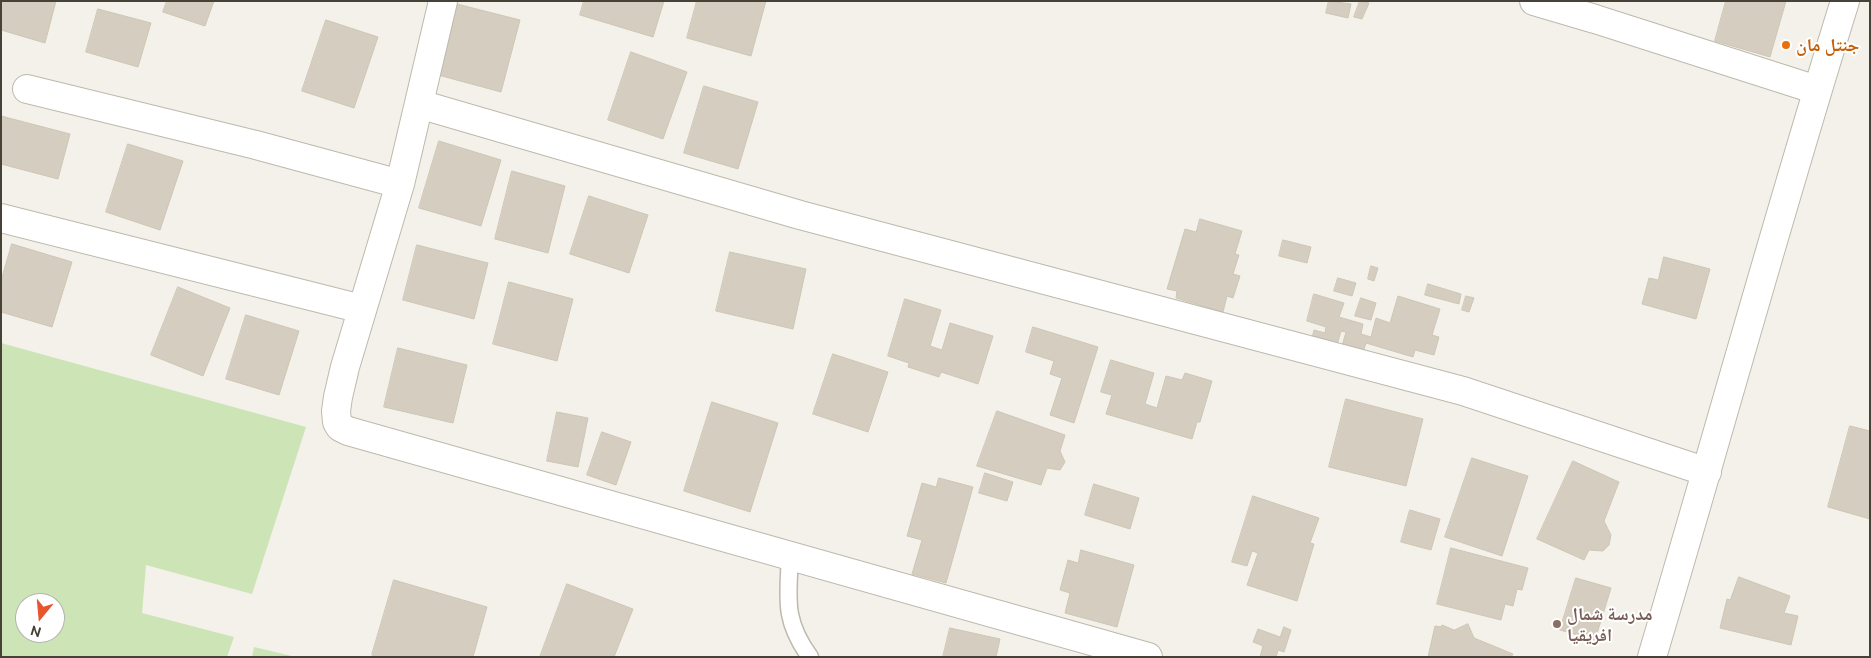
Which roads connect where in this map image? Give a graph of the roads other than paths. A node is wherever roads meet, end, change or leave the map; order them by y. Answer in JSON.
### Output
{"nodes":[{"id":1,"x":444,"y":1,"type":"edge"},
{"id":2,"x":1534,"y":1,"type":"edge"},
{"id":3,"x":1845,"y":1,"type":"edge"},
{"id":4,"x":27,"y":89,"type":"dead end"},
{"id":5,"x":1817,"y":90,"type":"junction"},
{"id":6,"x":419,"y":104,"type":"junction"},
{"id":7,"x":400,"y":184,"type":"junction"},
{"id":8,"x":1,"y":218,"type":"edge"},
{"id":9,"x":362,"y":309,"type":"junction"},
{"id":10,"x":1707,"y":472,"type":"junction"},
{"id":11,"x":790,"y":556,"type":"junction"},
{"id":12,"x":810,"y":657,"type":"edge"},
{"id":13,"x":1148,"y":657,"type":"edge"},
{"id":14,"x":1652,"y":657,"type":"edge"}],
"edges":[{"from":1,"to":6,"type":"street"},
{"from":2,"to":5,"type":"street"},
{"from":3,"to":5,"type":"street"},
{"from":4,"to":7,"type":"street"},
{"from":5,"to":10,"type":"street"},
{"from":6,"to":7,"type":"street"},
{"from":6,"to":10,"type":"street"},
{"from":7,"to":9,"type":"street"},
{"from":8,"to":9,"type":"street"},
{"from":9,"to":11,"type":"street"},
{"from":10,"to":14,"type":"street"},
{"from":11,"to":12,"type":"lane"},
{"from":11,"to":13,"type":"street"}]}
